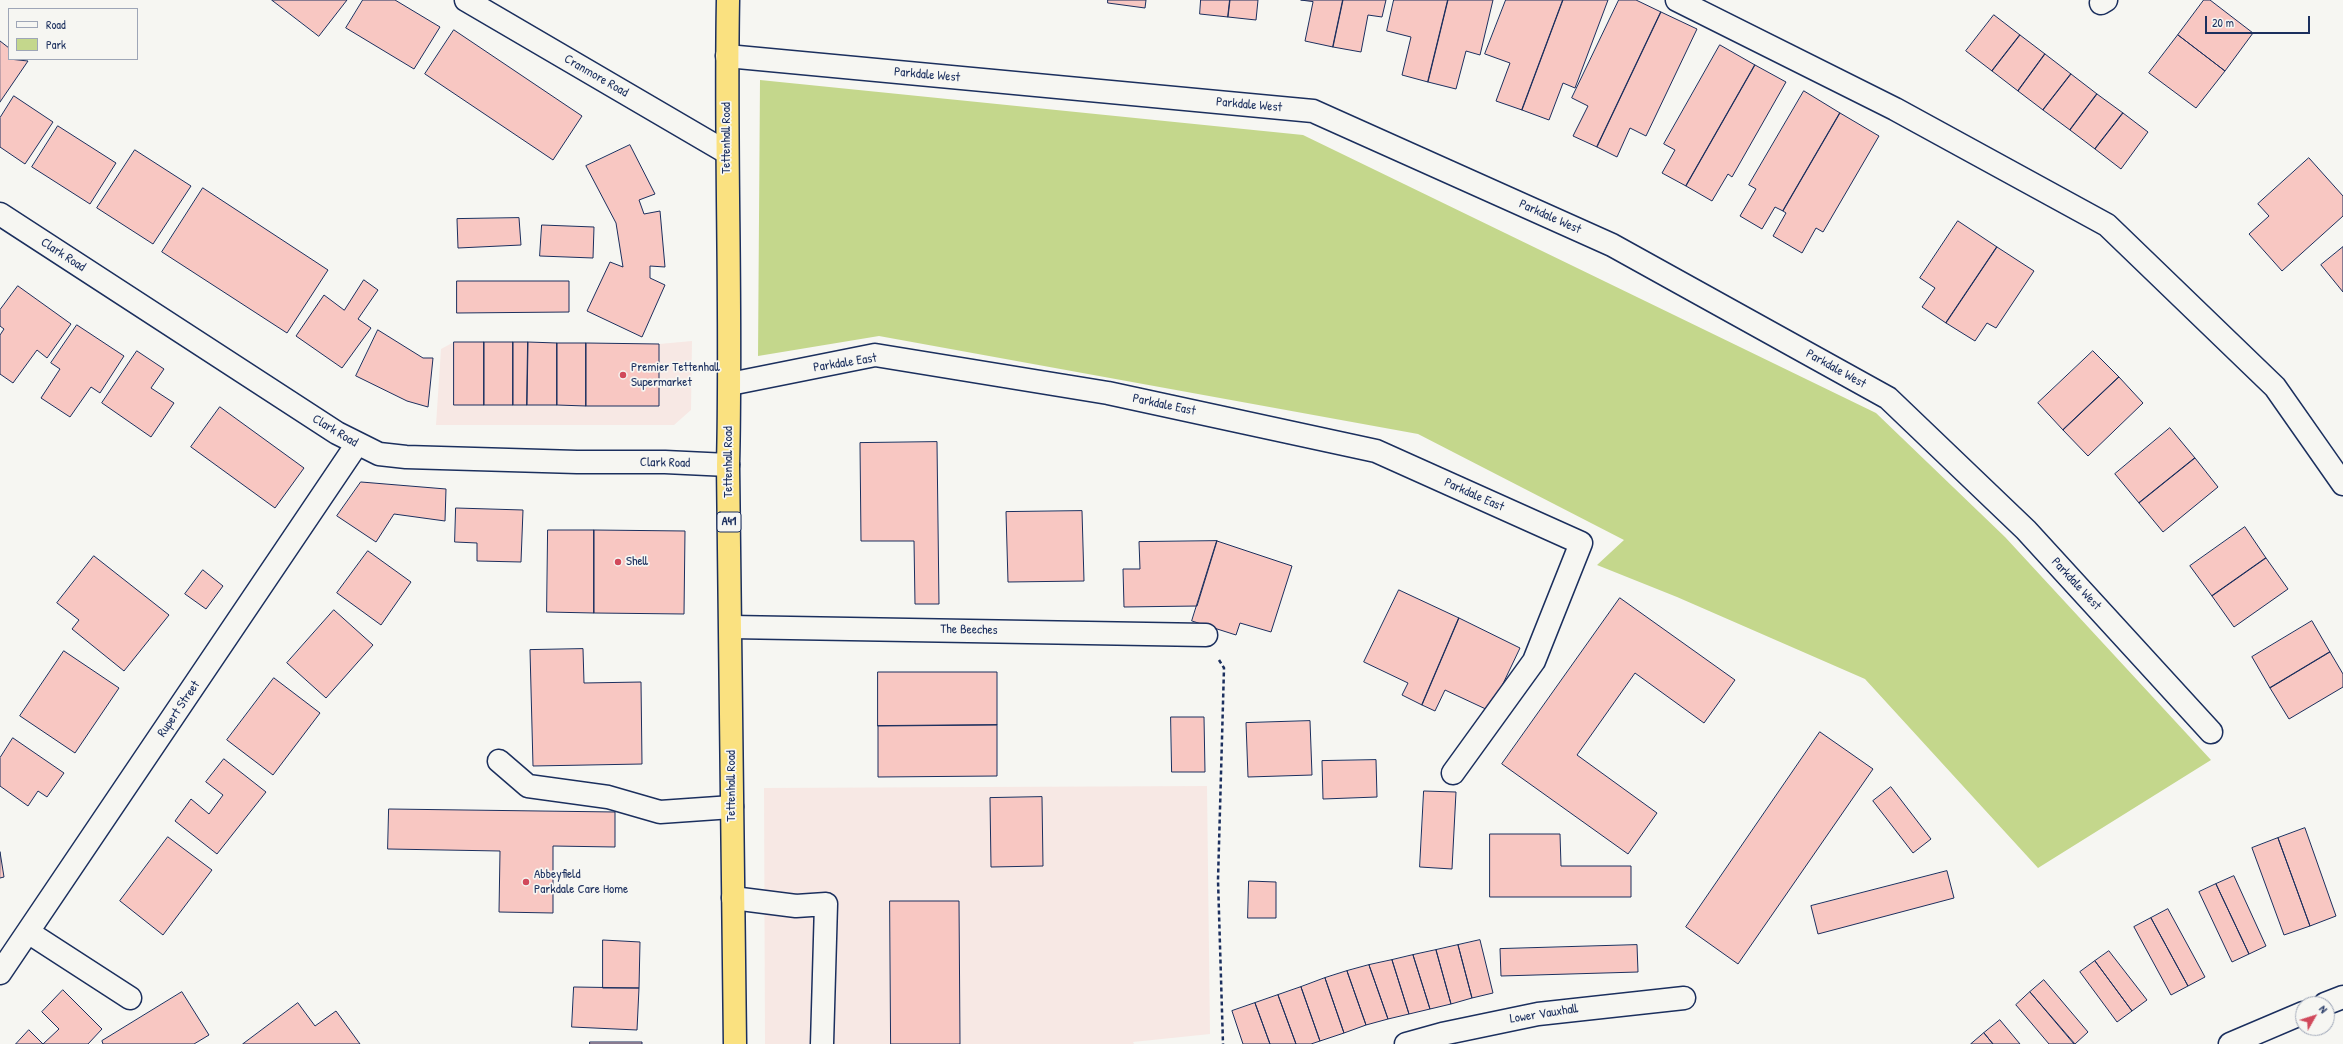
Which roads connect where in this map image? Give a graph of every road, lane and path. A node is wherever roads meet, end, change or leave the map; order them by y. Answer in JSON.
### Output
{"nodes":[{"id":1,"x":466,"y":0,"type":"edge"},
{"id":2,"x":728,"y":0,"type":"edge"},
{"id":3,"x":1677,"y":0,"type":"edge"},
{"id":4,"x":727,"y":56,"type":"junction"},
{"id":5,"x":726,"y":152,"type":"junction"},
{"id":6,"x":0,"y":214,"type":"edge"},
{"id":7,"x":730,"y":384,"type":"junction"},
{"id":8,"x":357,"y":444,"type":"junction"},
{"id":9,"x":728,"y":465,"type":"junction"},
{"id":10,"x":2343,"y":484,"type":"edge"},
{"id":11,"x":732,"y":628,"type":"junction"},
{"id":12,"x":1206,"y":634,"type":"joint"},
{"id":13,"x":2211,"y":732,"type":"dead end"},
{"id":14,"x":499,"y":761,"type":"dead end"},
{"id":15,"x":1453,"y":773,"type":"dead end"},
{"id":16,"x":732,"y":807,"type":"junction"},
{"id":17,"x":733,"y":898,"type":"junction"},
{"id":18,"x":28,"y":932,"type":"junction"},
{"id":19,"x":0,"y":973,"type":"edge"},
{"id":20,"x":130,"y":998,"type":"dead end"},
{"id":21,"x":1684,"y":998,"type":"dead end"},
{"id":22,"x":2295,"y":1016,"type":"edge"},
{"id":23,"x":735,"y":1044,"type":"edge"},
{"id":24,"x":822,"y":1044,"type":"edge"},
{"id":25,"x":1223,"y":1044,"type":"edge"},
{"id":26,"x":1406,"y":1044,"type":"edge"},
{"id":27,"x":2230,"y":1044,"type":"edge"}],
"edges":[{"from":1,"to":5,"type":"street","name":"Cranmore Road"},
{"from":2,"to":4,"type":"highway","name":"Tettenhall Road","number":"A41"},
{"from":3,"to":10,"type":"street"},
{"from":4,"to":5,"type":"highway","name":"Tettenhall Road","number":"A41"},
{"from":4,"to":13,"type":"street","name":"Parkdale West"},
{"from":5,"to":7,"type":"highway","name":"Tettenhall Road","number":"A41"},
{"from":6,"to":8,"type":"street","name":"Clark Road"},
{"from":7,"to":9,"type":"highway","name":"Tettenhall Road","number":"A41"},
{"from":7,"to":15,"type":"street","name":"Parkdale East"},
{"from":8,"to":9,"type":"street","name":"Clark Road"},
{"from":8,"to":18,"type":"street","name":"Rupert Street"},
{"from":9,"to":11,"type":"highway","name":"Tettenhall Road","number":"A41"},
{"from":11,"to":12,"type":"street","name":"The Beeches"},
{"from":11,"to":16,"type":"highway","name":"Tettenhall Road","number":"A41"},
{"from":12,"to":25,"type":"path"},
{"from":14,"to":16,"type":"street"},
{"from":16,"to":17,"type":"highway","name":"Tettenhall Road","number":"A41"},
{"from":17,"to":23,"type":"highway","name":"Tettenhall Road","number":"A41"},
{"from":17,"to":24,"type":"street"},
{"from":18,"to":19,"type":"street","name":"Rupert Street"},
{"from":18,"to":20,"type":"street"},
{"from":21,"to":26,"type":"street","name":"Lower Vauxhall"},
{"from":22,"to":27,"type":"street"}]}
